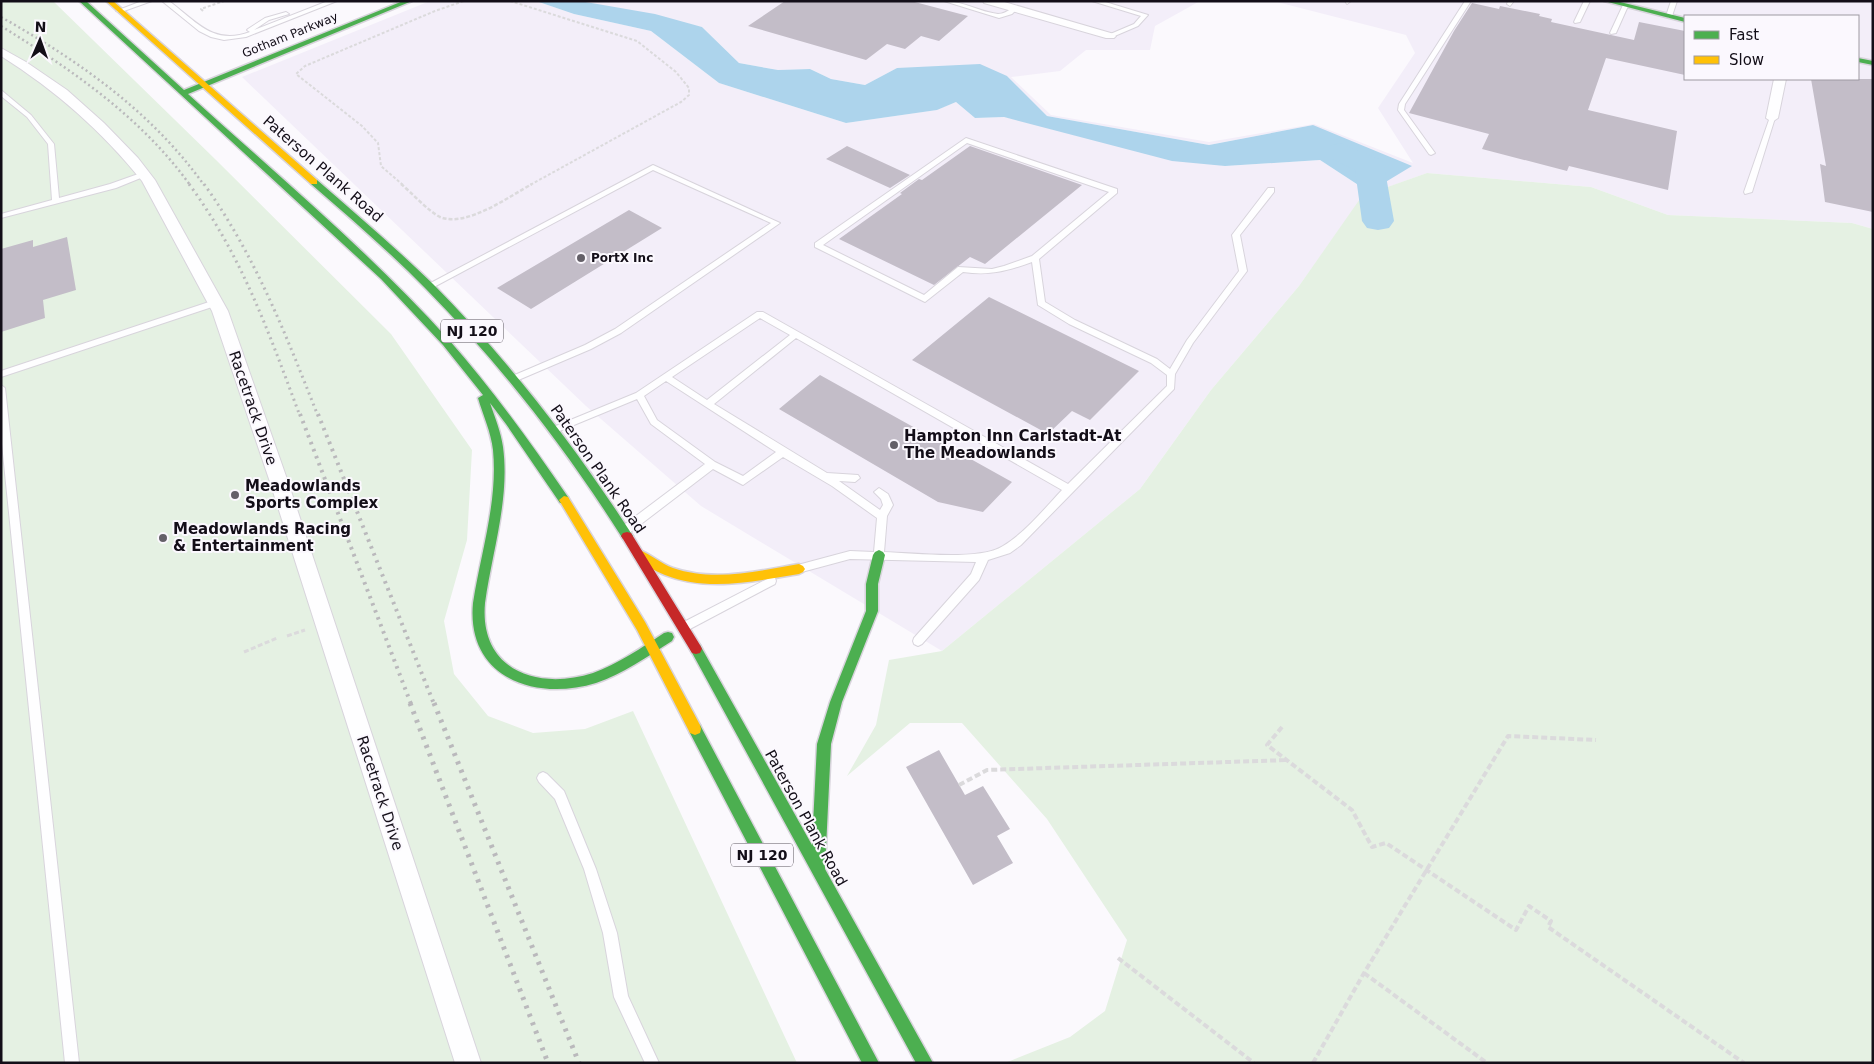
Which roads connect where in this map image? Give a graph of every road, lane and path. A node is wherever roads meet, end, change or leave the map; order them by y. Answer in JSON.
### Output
{"nodes":[{"id":1,"x":82,"y":1,"type":"edge"},
{"id":2,"x":109,"y":1,"type":"edge"},
{"id":3,"x":149,"y":1,"type":"edge"},
{"id":4,"x":166,"y":1,"type":"edge"},
{"id":5,"x":224,"y":1,"type":"edge"},
{"id":6,"x":334,"y":1,"type":"edge"},
{"id":7,"x":409,"y":1,"type":"edge"},
{"id":8,"x":464,"y":1,"type":"edge"},
{"id":9,"x":510,"y":1,"type":"edge"},
{"id":10,"x":947,"y":1,"type":"edge"},
{"id":11,"x":988,"y":1,"type":"edge"},
{"id":12,"x":1095,"y":1,"type":"edge"},
{"id":13,"x":1468,"y":1,"type":"edge"},
{"id":14,"x":1587,"y":1,"type":"edge"},
{"id":15,"x":1607,"y":1,"type":"edge"},
{"id":16,"x":1674,"y":1,"type":"edge"},
{"id":17,"x":1625,"y":6,"type":"junction"},
{"id":18,"x":1014,"y":8,"type":"junction"},
{"id":19,"x":120,"y":11,"type":"junction"},
{"id":20,"x":209,"y":15,"type":"dead end"},
{"id":21,"x":1669,"y":16,"type":"junction"},
{"id":22,"x":1684,"y":20,"type":"edge"},
{"id":23,"x":1577,"y":22,"type":"dead end"},
{"id":24,"x":1613,"y":33,"type":"dead end"},
{"id":25,"x":1110,"y":36,"type":"joint"},
{"id":26,"x":1,"y":51,"type":"edge"},
{"id":27,"x":1859,"y":60,"type":"edge"},
{"id":28,"x":1873,"y":63,"type":"edge"},
{"id":29,"x":1780,"y":80,"type":"edge"},
{"id":30,"x":204,"y":85,"type":"junction"},
{"id":31,"x":1,"y":92,"type":"edge"},
{"id":32,"x":182,"y":93,"type":"junction"},
{"id":33,"x":1772,"y":118,"type":"joint"},
{"id":34,"x":1431,"y":153,"type":"dead end"},
{"id":35,"x":144,"y":175,"type":"junction"},
{"id":36,"x":1271,"y":190,"type":"dead end"},
{"id":37,"x":1748,"y":192,"type":"dead end"},
{"id":38,"x":56,"y":201,"type":"junction"},
{"id":39,"x":1,"y":216,"type":"edge"},
{"id":40,"x":1035,"y":258,"type":"junction"},
{"id":41,"x":429,"y":286,"type":"junction"},
{"id":42,"x":216,"y":303,"type":"junction"},
{"id":43,"x":795,"y":335,"type":"junction"},
{"id":44,"x":1,"y":374,"type":"edge"},
{"id":45,"x":1170,"y":374,"type":"junction"},
{"id":46,"x":665,"y":378,"type":"junction"},
{"id":47,"x":513,"y":379,"type":"junction"},
{"id":48,"x":477,"y":380,"type":"junction"},
{"id":49,"x":1,"y":388,"type":"edge"},
{"id":50,"x":639,"y":395,"type":"junction"},
{"id":51,"x":708,"y":404,"type":"junction"},
{"id":52,"x":554,"y":430,"type":"junction"},
{"id":53,"x":783,"y":452,"type":"junction"},
{"id":54,"x":712,"y":464,"type":"junction"},
{"id":55,"x":824,"y":476,"type":"junction"},
{"id":56,"x":855,"y":478,"type":"dead end"},
{"id":57,"x":1070,"y":490,"type":"junction"},
{"id":58,"x":879,"y":492,"type":"dead end"},
{"id":59,"x":882,"y":516,"type":"junction"},
{"id":60,"x":624,"y":531,"type":"junction"},
{"id":61,"x":639,"y":555,"type":"junction"},
{"id":62,"x":879,"y":555,"type":"junction"},
{"id":63,"x":983,"y":558,"type":"junction"},
{"id":64,"x":799,"y":569,"type":"junction"},
{"id":65,"x":684,"y":627,"type":"junction"},
{"id":66,"x":278,"y":638,"type":"dead end"},
{"id":67,"x":918,"y":640,"type":"dead end"},
{"id":68,"x":653,"y":647,"type":"junction"},
{"id":69,"x":244,"y":652,"type":"dead end"},
{"id":70,"x":1282,"y":727,"type":"dead end"},
{"id":71,"x":1596,"y":740,"type":"dead end"},
{"id":72,"x":1288,"y":760,"type":"junction"},
{"id":73,"x":543,"y":778,"type":"dead end"},
{"id":74,"x":960,"y":785,"type":"dead end"},
{"id":75,"x":1426,"y":869,"type":"junction"},
{"id":76,"x":818,"y":870,"type":"junction"},
{"id":77,"x":1118,"y":958,"type":"dead end"},
{"id":78,"x":1364,"y":973,"type":"junction"},
{"id":79,"x":72,"y":1063,"type":"edge"},
{"id":80,"x":468,"y":1063,"type":"edge"},
{"id":81,"x":652,"y":1063,"type":"edge"},
{"id":82,"x":871,"y":1063,"type":"edge"},
{"id":83,"x":925,"y":1063,"type":"edge"},
{"id":84,"x":1254,"y":1063,"type":"edge"},
{"id":85,"x":1313,"y":1063,"type":"edge"},
{"id":86,"x":1488,"y":1063,"type":"edge"},
{"id":87,"x":1744,"y":1063,"type":"edge"}],
"edges":[{"from":1,"to":32,"type":"main road","number":"NJ 120"},
{"from":2,"to":19,"type":"main road","name":"Paterson Plank Road","number":"NJ 120"},
{"from":3,"to":19,"type":"lane"},
{"from":4,"to":6,"type":"lane"},
{"from":5,"to":20,"type":"path"},
{"from":7,"to":30,"type":"main road","name":"Gotham Parkway"},
{"from":8,"to":9,"type":"path"},
{"from":10,"to":18,"type":"lane"},
{"from":11,"to":18,"type":"street"},
{"from":12,"to":25,"type":"lane"},
{"from":13,"to":34,"type":"lane"},
{"from":14,"to":23,"type":"lane"},
{"from":15,"to":17,"type":"main road"},
{"from":16,"to":21,"type":"lane"},
{"from":17,"to":21,"type":"main road"},
{"from":17,"to":24,"type":"lane"},
{"from":18,"to":25,"type":"street"},
{"from":19,"to":30,"type":"main road","name":"Paterson Plank Road","number":"NJ 120"},
{"from":21,"to":22,"type":"main road"},
{"from":26,"to":35,"type":"street","name":"Racetrack Drive"},
{"from":27,"to":28,"type":"main road"},
{"from":29,"to":33,"type":"street"},
{"from":30,"to":32,"type":"main road","name":"Gotham Parkway"},
{"from":30,"to":41,"type":"main road","name":"Paterson Plank Road","number":"NJ 120"},
{"from":31,"to":38,"type":"lane"},
{"from":32,"to":48,"type":"main road","number":"NJ 120"},
{"from":33,"to":37,"type":"lane"},
{"from":35,"to":38,"type":"lane"},
{"from":35,"to":42,"type":"street","name":"Racetrack Drive"},
{"from":36,"to":45,"type":"lane"},
{"from":38,"to":39,"type":"lane"},
{"from":40,"to":40,"type":"lane"},
{"from":40,"to":45,"type":"lane"},
{"from":41,"to":47,"type":"main road","name":"Paterson Plank Road","number":"NJ 120"},
{"from":41,"to":47,"type":"lane"},
{"from":42,"to":44,"type":"lane"},
{"from":42,"to":80,"type":"street","name":"Racetrack Drive"},
{"from":43,"to":46,"type":"lane"},
{"from":43,"to":51,"type":"lane"},
{"from":43,"to":57,"type":"lane"},
{"from":45,"to":57,"type":"lane"},
{"from":46,"to":50,"type":"lane"},
{"from":46,"to":51,"type":"lane"},
{"from":47,"to":52,"type":"main road","name":"Paterson Plank Road","number":"NJ 120"},
{"from":48,"to":68,"type":"main road","number":"NJ 120"},
{"from":48,"to":68,"type":"main road"},
{"from":49,"to":79,"type":"lane"},
{"from":50,"to":52,"type":"lane"},
{"from":50,"to":54,"type":"lane"},
{"from":51,"to":53,"type":"lane"},
{"from":52,"to":60,"type":"main road","name":"Paterson Plank Road","number":"NJ 120"},
{"from":53,"to":54,"type":"lane"},
{"from":53,"to":55,"type":"lane"},
{"from":54,"to":60,"type":"lane"},
{"from":55,"to":56,"type":"lane"},
{"from":55,"to":59,"type":"lane"},
{"from":57,"to":63,"type":"lane"},
{"from":58,"to":59,"type":"lane"},
{"from":59,"to":62,"type":"lane"},
{"from":60,"to":61,"type":"main road","name":"Paterson Plank Road","number":"NJ 120"},
{"from":61,"to":64,"type":"main road"},
{"from":61,"to":65,"type":"main road","name":"Paterson Plank Road","number":"NJ 120"},
{"from":62,"to":63,"type":"lane"},
{"from":62,"to":64,"type":"lane"},
{"from":62,"to":76,"type":"main road"},
{"from":63,"to":67,"type":"lane"},
{"from":64,"to":65,"type":"lane"},
{"from":65,"to":68,"type":"main road"},
{"from":65,"to":76,"type":"main road","name":"Paterson Plank Road","number":"NJ 120"},
{"from":66,"to":69,"type":"path"},
{"from":68,"to":82,"type":"main road","number":"NJ 120"},
{"from":70,"to":72,"type":"path"},
{"from":71,"to":75,"type":"path"},
{"from":72,"to":74,"type":"path"},
{"from":72,"to":75,"type":"path"},
{"from":73,"to":81,"type":"lane"},
{"from":75,"to":78,"type":"path"},
{"from":75,"to":87,"type":"path"},
{"from":76,"to":83,"type":"main road","name":"Paterson Plank Road","number":"NJ 120"},
{"from":77,"to":84,"type":"path"},
{"from":78,"to":85,"type":"path"},
{"from":78,"to":86,"type":"path"}]}
